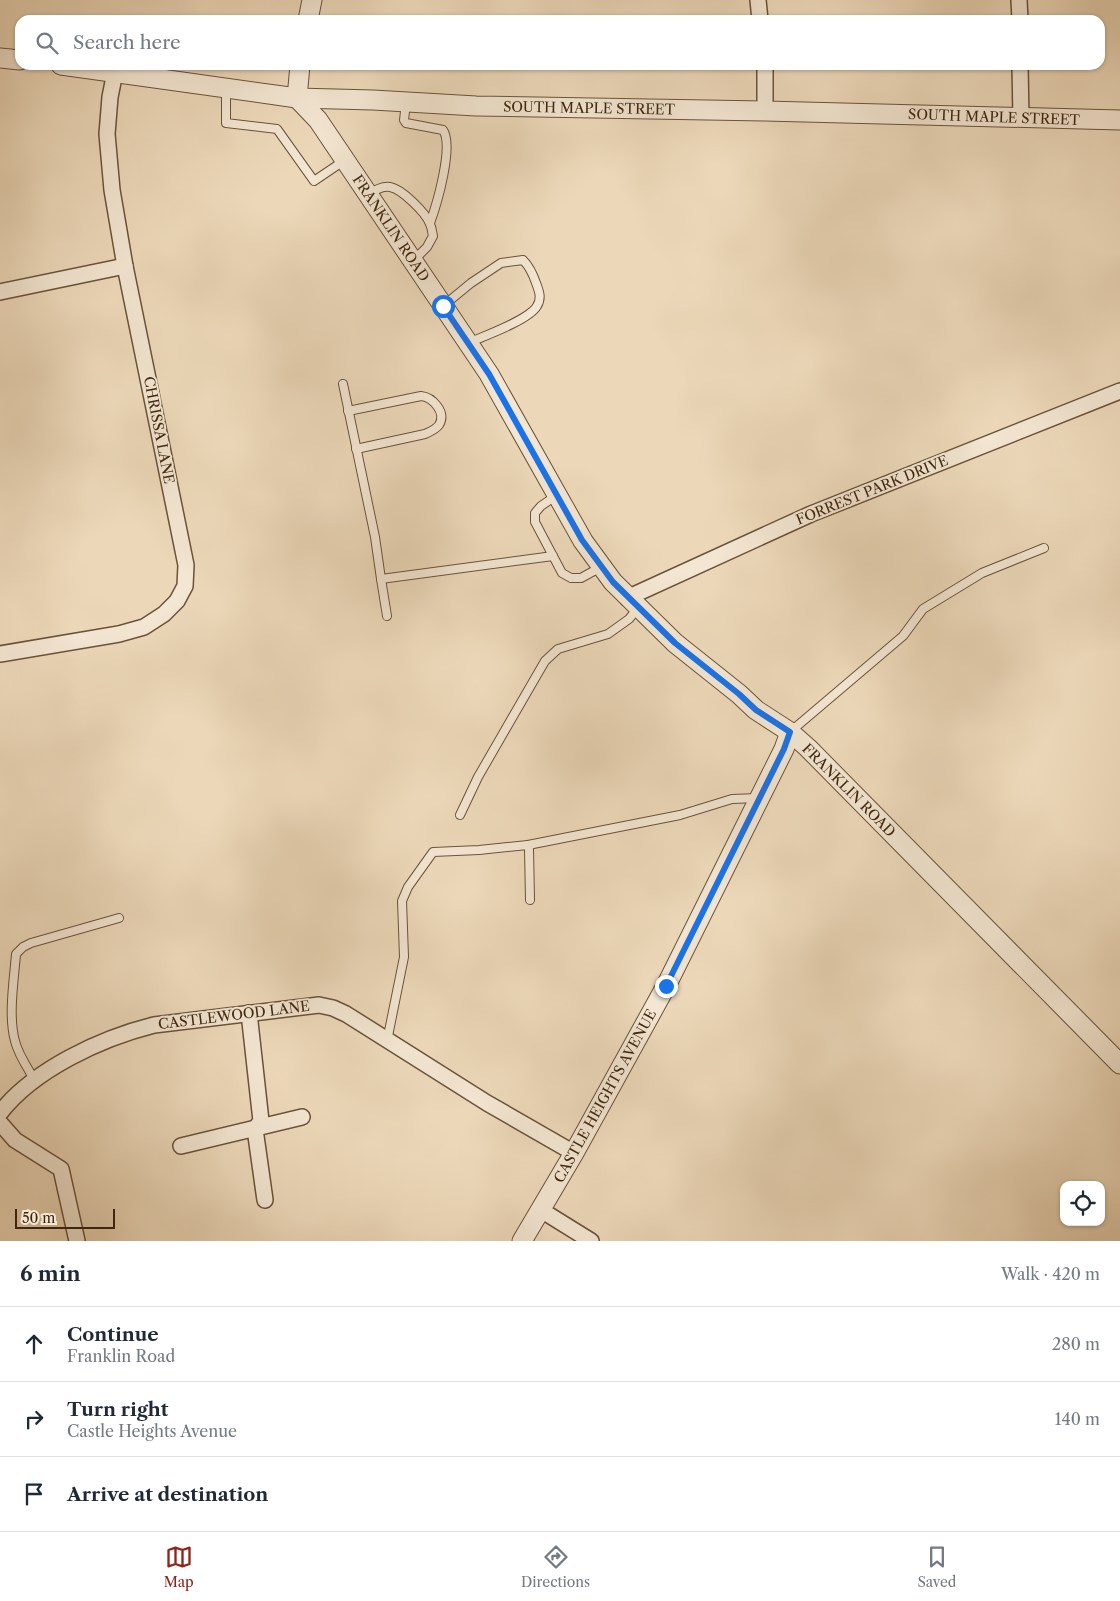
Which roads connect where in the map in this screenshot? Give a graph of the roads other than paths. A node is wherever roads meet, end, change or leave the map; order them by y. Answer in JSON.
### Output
{"nodes":[{"id":1,"x":312,"y":0,"type":"edge"},
{"id":2,"x":758,"y":0,"type":"edge"},
{"id":3,"x":1019,"y":0,"type":"edge"},
{"id":4,"x":309,"y":15,"type":"edge"},
{"id":5,"x":760,"y":15,"type":"edge"},
{"id":6,"x":1020,"y":15,"type":"edge"},
{"id":7,"x":0,"y":58,"type":"edge"},
{"id":8,"x":15,"y":60,"type":"edge"},
{"id":9,"x":100,"y":70,"type":"edge"},
{"id":10,"x":300,"y":70,"type":"edge"},
{"id":11,"x":766,"y":70,"type":"edge"},
{"id":12,"x":1020,"y":70,"type":"edge"},
{"id":13,"x":115,"y":72,"type":"junction"},
{"id":14,"x":226,"y":88,"type":"junction"},
{"id":15,"x":297,"y":98,"type":"junction"},
{"id":16,"x":406,"y":102,"type":"junction"},
{"id":17,"x":765,"y":111,"type":"junction"},
{"id":18,"x":1021,"y":118,"type":"junction"},
{"id":19,"x":1120,"y":120,"type":"edge"},
{"id":20,"x":345,"y":160,"type":"junction"},
{"id":21,"x":368,"y":195,"type":"junction"},
{"id":22,"x":430,"y":223,"type":"junction"},
{"id":23,"x":413,"y":261,"type":"junction"},
{"id":24,"x":125,"y":266,"type":"junction"},
{"id":25,"x":0,"y":292,"type":"edge"},
{"id":26,"x":443,"y":306,"type":"junction"},
{"id":27,"x":468,"y":343,"type":"junction"},
{"id":28,"x":343,"y":384,"type":"dead end"},
{"id":29,"x":1120,"y":391,"type":"edge"},
{"id":30,"x":348,"y":411,"type":"junction"},
{"id":31,"x":356,"y":449,"type":"junction"},
{"id":32,"x":557,"y":495,"type":"junction"},
{"id":33,"x":1044,"y":548,"type":"dead end"},
{"id":34,"x":553,"y":556,"type":"junction"},
{"id":35,"x":602,"y":566,"type":"junction"},
{"id":36,"x":381,"y":579,"type":"junction"},
{"id":37,"x":633,"y":603,"type":"junction"},
{"id":38,"x":387,"y":616,"type":"dead end"},
{"id":39,"x":0,"y":654,"type":"edge"},
{"id":40,"x":790,"y":732,"type":"junction"},
{"id":41,"x":760,"y":798,"type":"junction"},
{"id":42,"x":460,"y":815,"type":"dead end"},
{"id":43,"x":528,"y":845,"type":"junction"},
{"id":44,"x":530,"y":900,"type":"dead end"},
{"id":45,"x":119,"y":918,"type":"dead end"},
{"id":46,"x":249,"y":1013,"type":"junction"},
{"id":47,"x":387,"y":1041,"type":"junction"},
{"id":48,"x":1120,"y":1064,"type":"edge"},
{"id":49,"x":34,"y":1079,"type":"junction"},
{"id":50,"x":0,"y":1113,"type":"edge"},
{"id":51,"x":302,"y":1117,"type":"dead end"},
{"id":52,"x":0,"y":1123,"type":"edge"},
{"id":53,"x":255,"y":1129,"type":"junction"},
{"id":54,"x":181,"y":1146,"type":"dead end"},
{"id":55,"x":574,"y":1153,"type":"junction"},
{"id":56,"x":265,"y":1200,"type":"dead end"},
{"id":57,"x":542,"y":1210,"type":"junction"},
{"id":58,"x":77,"y":1241,"type":"edge"},
{"id":59,"x":522,"y":1241,"type":"edge"},
{"id":60,"x":591,"y":1241,"type":"edge"}],
"edges":[{"from":1,"to":4,"type":"street"},
{"from":2,"to":5,"type":"street"},
{"from":3,"to":6,"type":"street"},
{"from":7,"to":8,"type":"street"},
{"from":9,"to":13,"type":"street","name":"SOUTH MAPLE STREET"},
{"from":10,"to":15,"type":"street"},
{"from":11,"to":17,"type":"street"},
{"from":12,"to":18,"type":"street"},
{"from":13,"to":14,"type":"street","name":"SOUTH MAPLE STREET"},
{"from":13,"to":24,"type":"street","name":"CHRISSA LANE"},
{"from":14,"to":15,"type":"street","name":"SOUTH MAPLE STREET"},
{"from":14,"to":20,"type":"lane"},
{"from":15,"to":16,"type":"street","name":"SOUTH MAPLE STREET"},
{"from":15,"to":20,"type":"street","name":"FRANKLIN ROAD"},
{"from":16,"to":17,"type":"street","name":"SOUTH MAPLE STREET"},
{"from":16,"to":22,"type":"lane"},
{"from":17,"to":18,"type":"street","name":"SOUTH MAPLE STREET"},
{"from":18,"to":19,"type":"street","name":"SOUTH MAPLE STREET"},
{"from":20,"to":21,"type":"street","name":"FRANKLIN ROAD"},
{"from":21,"to":22,"type":"lane"},
{"from":21,"to":23,"type":"street","name":"FRANKLIN ROAD"},
{"from":22,"to":23,"type":"lane"},
{"from":23,"to":26,"type":"street","name":"FRANKLIN ROAD"},
{"from":24,"to":25,"type":"street"},
{"from":24,"to":39,"type":"street","name":"CHRISSA LANE"},
{"from":26,"to":27,"type":"street","name":"FRANKLIN ROAD"},
{"from":26,"to":27,"type":"lane"},
{"from":27,"to":32,"type":"street","name":"FRANKLIN ROAD"},
{"from":28,"to":30,"type":"lane"},
{"from":29,"to":37,"type":"street","name":"FORREST PARK DRIVE"},
{"from":30,"to":31,"type":"lane"},
{"from":30,"to":31,"type":"lane"},
{"from":31,"to":36,"type":"lane"},
{"from":32,"to":34,"type":"lane"},
{"from":32,"to":35,"type":"street","name":"FRANKLIN ROAD"},
{"from":33,"to":40,"type":"lane"},
{"from":34,"to":35,"type":"lane"},
{"from":34,"to":36,"type":"lane"},
{"from":35,"to":37,"type":"street","name":"FRANKLIN ROAD"},
{"from":36,"to":38,"type":"lane"},
{"from":37,"to":40,"type":"street","name":"FRANKLIN ROAD"},
{"from":37,"to":42,"type":"lane"},
{"from":40,"to":41,"type":"street","name":"CASTLE HEIGHTS AVENUE"},
{"from":40,"to":48,"type":"street","name":"FRANKLIN ROAD"},
{"from":41,"to":43,"type":"lane"},
{"from":41,"to":55,"type":"street","name":"CASTLE HEIGHTS AVENUE"},
{"from":43,"to":44,"type":"lane"},
{"from":43,"to":47,"type":"lane"},
{"from":45,"to":49,"type":"lane"},
{"from":46,"to":47,"type":"street","name":"CASTLEWOOD LANE"},
{"from":46,"to":49,"type":"street","name":"CASTLEWOOD LANE"},
{"from":46,"to":53,"type":"street"},
{"from":47,"to":55,"type":"street","name":"CASTLEWOOD LANE"},
{"from":49,"to":50,"type":"street","name":"CASTLEWOOD LANE"},
{"from":51,"to":53,"type":"street"},
{"from":52,"to":58,"type":"street"},
{"from":53,"to":54,"type":"street"},
{"from":53,"to":56,"type":"street"},
{"from":55,"to":57,"type":"street","name":"CASTLE HEIGHTS AVENUE"},
{"from":57,"to":59,"type":"street","name":"CASTLE HEIGHTS AVENUE"},
{"from":57,"to":60,"type":"street"}]}
